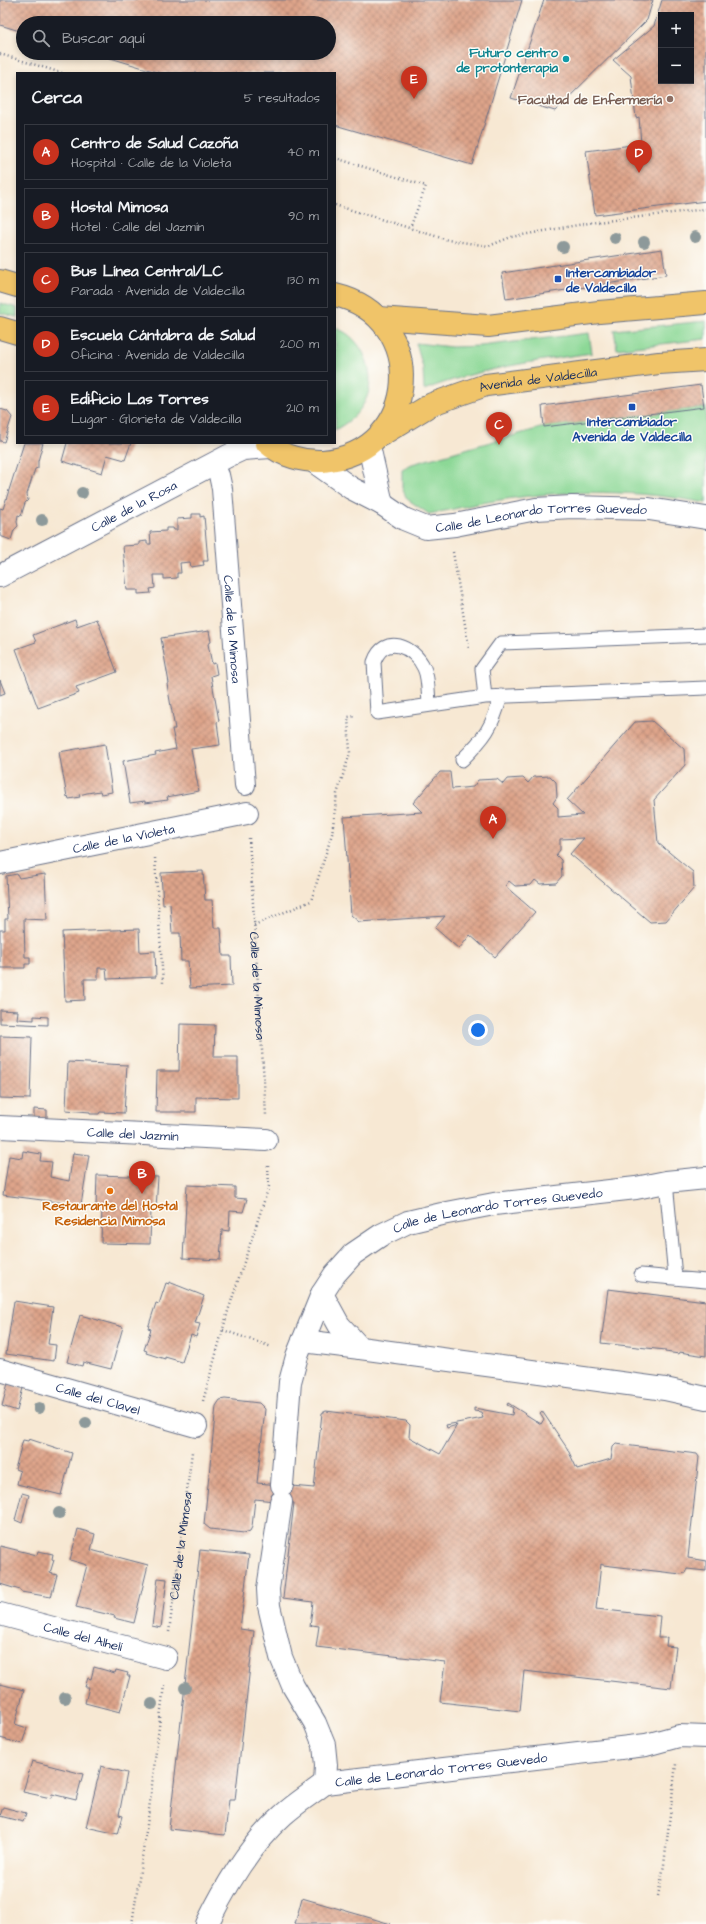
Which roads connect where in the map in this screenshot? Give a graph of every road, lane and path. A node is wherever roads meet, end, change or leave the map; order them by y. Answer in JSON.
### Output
{"nodes":[{"id":1,"x":0,"y":54,"type":"edge"},
{"id":2,"x":16,"y":59,"type":"edge"},
{"id":3,"x":20,"y":60,"type":"edge"},
{"id":4,"x":59,"y":72,"type":"edge"},
{"id":5,"x":336,"y":158,"type":"edge"},
{"id":6,"x":336,"y":205,"type":"edge"},
{"id":7,"x":706,"y":208,"type":"edge"},
{"id":8,"x":410,"y":228,"type":"junction"},
{"id":9,"x":0,"y":282,"type":"edge"},
{"id":10,"x":16,"y":286,"type":"edge"},
{"id":11,"x":336,"y":295,"type":"edge"},
{"id":12,"x":706,"y":303,"type":"edge"},
{"id":13,"x":379,"y":318,"type":"junction"},
{"id":14,"x":0,"y":328,"type":"edge"},
{"id":15,"x":16,"y":333,"type":"edge"},
{"id":16,"x":706,"y":360,"type":"edge"},
{"id":17,"x":375,"y":440,"type":"junction"},
{"id":18,"x":269,"y":445,"type":"edge"},
{"id":19,"x":313,"y":462,"type":"junction"},
{"id":20,"x":219,"y":475,"type":"dead end"},
{"id":21,"x":382,"y":504,"type":"junction"},
{"id":22,"x":706,"y":518,"type":"edge"},
{"id":23,"x":452,"y":551,"type":"dead end"},
{"id":24,"x":0,"y":576,"type":"edge"},
{"id":25,"x":706,"y":635,"type":"edge"},
{"id":26,"x":482,"y":669,"type":"junction"},
{"id":27,"x":706,"y":688,"type":"edge"},
{"id":28,"x":501,"y":696,"type":"junction"},
{"id":29,"x":485,"y":697,"type":"junction"},
{"id":30,"x":429,"y":705,"type":"junction"},
{"id":31,"x":377,"y":713,"type":"junction"},
{"id":32,"x":462,"y":760,"type":"dead end"},
{"id":33,"x":245,"y":785,"type":"dead end"},
{"id":34,"x":247,"y":813,"type":"dead end"},
{"id":35,"x":153,"y":831,"type":"junction"},
{"id":36,"x":250,"y":849,"type":"dead end"},
{"id":37,"x":0,"y":863,"type":"edge"},
{"id":38,"x":254,"y":924,"type":"junction"},
{"id":39,"x":163,"y":983,"type":"dead end"},
{"id":40,"x":0,"y":1127,"type":"edge"},
{"id":41,"x":266,"y":1131,"type":"joint"},
{"id":42,"x":269,"y":1176,"type":"dead end"},
{"id":43,"x":704,"y":1176,"type":"edge"},
{"id":44,"x":666,"y":1182,"type":"junction"},
{"id":45,"x":641,"y":1275,"type":"dead end"},
{"id":46,"x":675,"y":1277,"type":"junction"},
{"id":47,"x":706,"y":1281,"type":"edge"},
{"id":48,"x":322,"y":1294,"type":"junction"},
{"id":49,"x":223,"y":1330,"type":"junction"},
{"id":50,"x":303,"y":1341,"type":"junction"},
{"id":51,"x":273,"y":1347,"type":"dead end"},
{"id":52,"x":360,"y":1348,"type":"junction"},
{"id":53,"x":0,"y":1370,"type":"edge"},
{"id":54,"x":706,"y":1398,"type":"edge"},
{"id":55,"x":196,"y":1426,"type":"junction"},
{"id":56,"x":0,"y":1614,"type":"edge"},
{"id":57,"x":166,"y":1658,"type":"junction"},
{"id":58,"x":679,"y":1736,"type":"junction"},
{"id":59,"x":706,"y":1737,"type":"edge"},
{"id":60,"x":324,"y":1783,"type":"junction"},
{"id":61,"x":658,"y":1896,"type":"dead end"},
{"id":62,"x":132,"y":1924,"type":"edge"},
{"id":63,"x":208,"y":1924,"type":"edge"}],
"edges":[{"from":1,"to":2,"type":"path"},
{"from":3,"to":4,"type":"path"},
{"from":5,"to":8,"type":"path"},
{"from":6,"to":8,"type":"path"},
{"from":7,"to":8,"type":"path"},
{"from":9,"to":10,"type":"main road"},
{"from":11,"to":13,"type":"main road"},
{"from":12,"to":13,"type":"main road"},
{"from":13,"to":17,"type":"main road"},
{"from":14,"to":15,"type":"main road"},
{"from":16,"to":17,"type":"main road","name":"Avenida de Valdecilla"},
{"from":17,"to":19,"type":"main road","name":"Avenida de Valdecilla"},
{"from":17,"to":21,"type":"street"},
{"from":18,"to":19,"type":"main road","name":"Avenida de Valdecilla"},
{"from":18,"to":24,"type":"street","name":"Calle de la Rosa"},
{"from":19,"to":21,"type":"street","name":"Calle de Leonardo Torres Quevedo"},
{"from":20,"to":33,"type":"street","name":"Calle de la Mimosa"},
{"from":21,"to":22,"type":"street","name":"Calle de Leonardo Torres Quevedo"},
{"from":23,"to":26,"type":"path"},
{"from":25,"to":26,"type":"lane"},
{"from":26,"to":29,"type":"lane"},
{"from":27,"to":28,"type":"lane"},
{"from":28,"to":29,"type":"lane"},
{"from":28,"to":32,"type":"lane"},
{"from":29,"to":30,"type":"lane"},
{"from":30,"to":31,"type":"lane"},
{"from":30,"to":31,"type":"lane"},
{"from":31,"to":38,"type":"path"},
{"from":34,"to":35,"type":"street","name":"Calle de la Violeta"},
{"from":35,"to":37,"type":"street","name":"Calle de la Violeta"},
{"from":35,"to":39,"type":"path"},
{"from":36,"to":38,"type":"path","name":"Calle de la Mimosa"},
{"from":38,"to":41,"type":"path","name":"Calle de la Mimosa"},
{"from":40,"to":41,"type":"street","name":"Calle del Jazmín"},
{"from":42,"to":49,"type":"path","name":"Calle de la Mimosa"},
{"from":43,"to":44,"type":"street","name":"Calle de Leonardo Torres Quevedo"},
{"from":44,"to":46,"type":"lane"},
{"from":44,"to":48,"type":"street","name":"Calle de Leonardo Torres Quevedo"},
{"from":45,"to":46,"type":"lane"},
{"from":46,"to":47,"type":"lane"},
{"from":48,"to":50,"type":"street","name":"Calle de Leonardo Torres Quevedo"},
{"from":48,"to":52,"type":"street"},
{"from":49,"to":51,"type":"path"},
{"from":49,"to":55,"type":"path","name":"Calle de la Mimosa"},
{"from":50,"to":52,"type":"street"},
{"from":50,"to":60,"type":"street","name":"Calle de Leonardo Torres Quevedo"},
{"from":52,"to":54,"type":"street"},
{"from":53,"to":55,"type":"street","name":"Calle del Clavel"},
{"from":55,"to":57,"type":"path","name":"Calle de la Mimosa"},
{"from":56,"to":57,"type":"street","name":"Calle del Alhelí"},
{"from":57,"to":62,"type":"path","name":"Calle de la Mimosa"},
{"from":58,"to":59,"type":"street","name":"Calle de Leonardo Torres Quevedo"},
{"from":58,"to":60,"type":"street","name":"Calle de Leonardo Torres Quevedo"},
{"from":58,"to":61,"type":"path"},
{"from":60,"to":63,"type":"street"}]}
